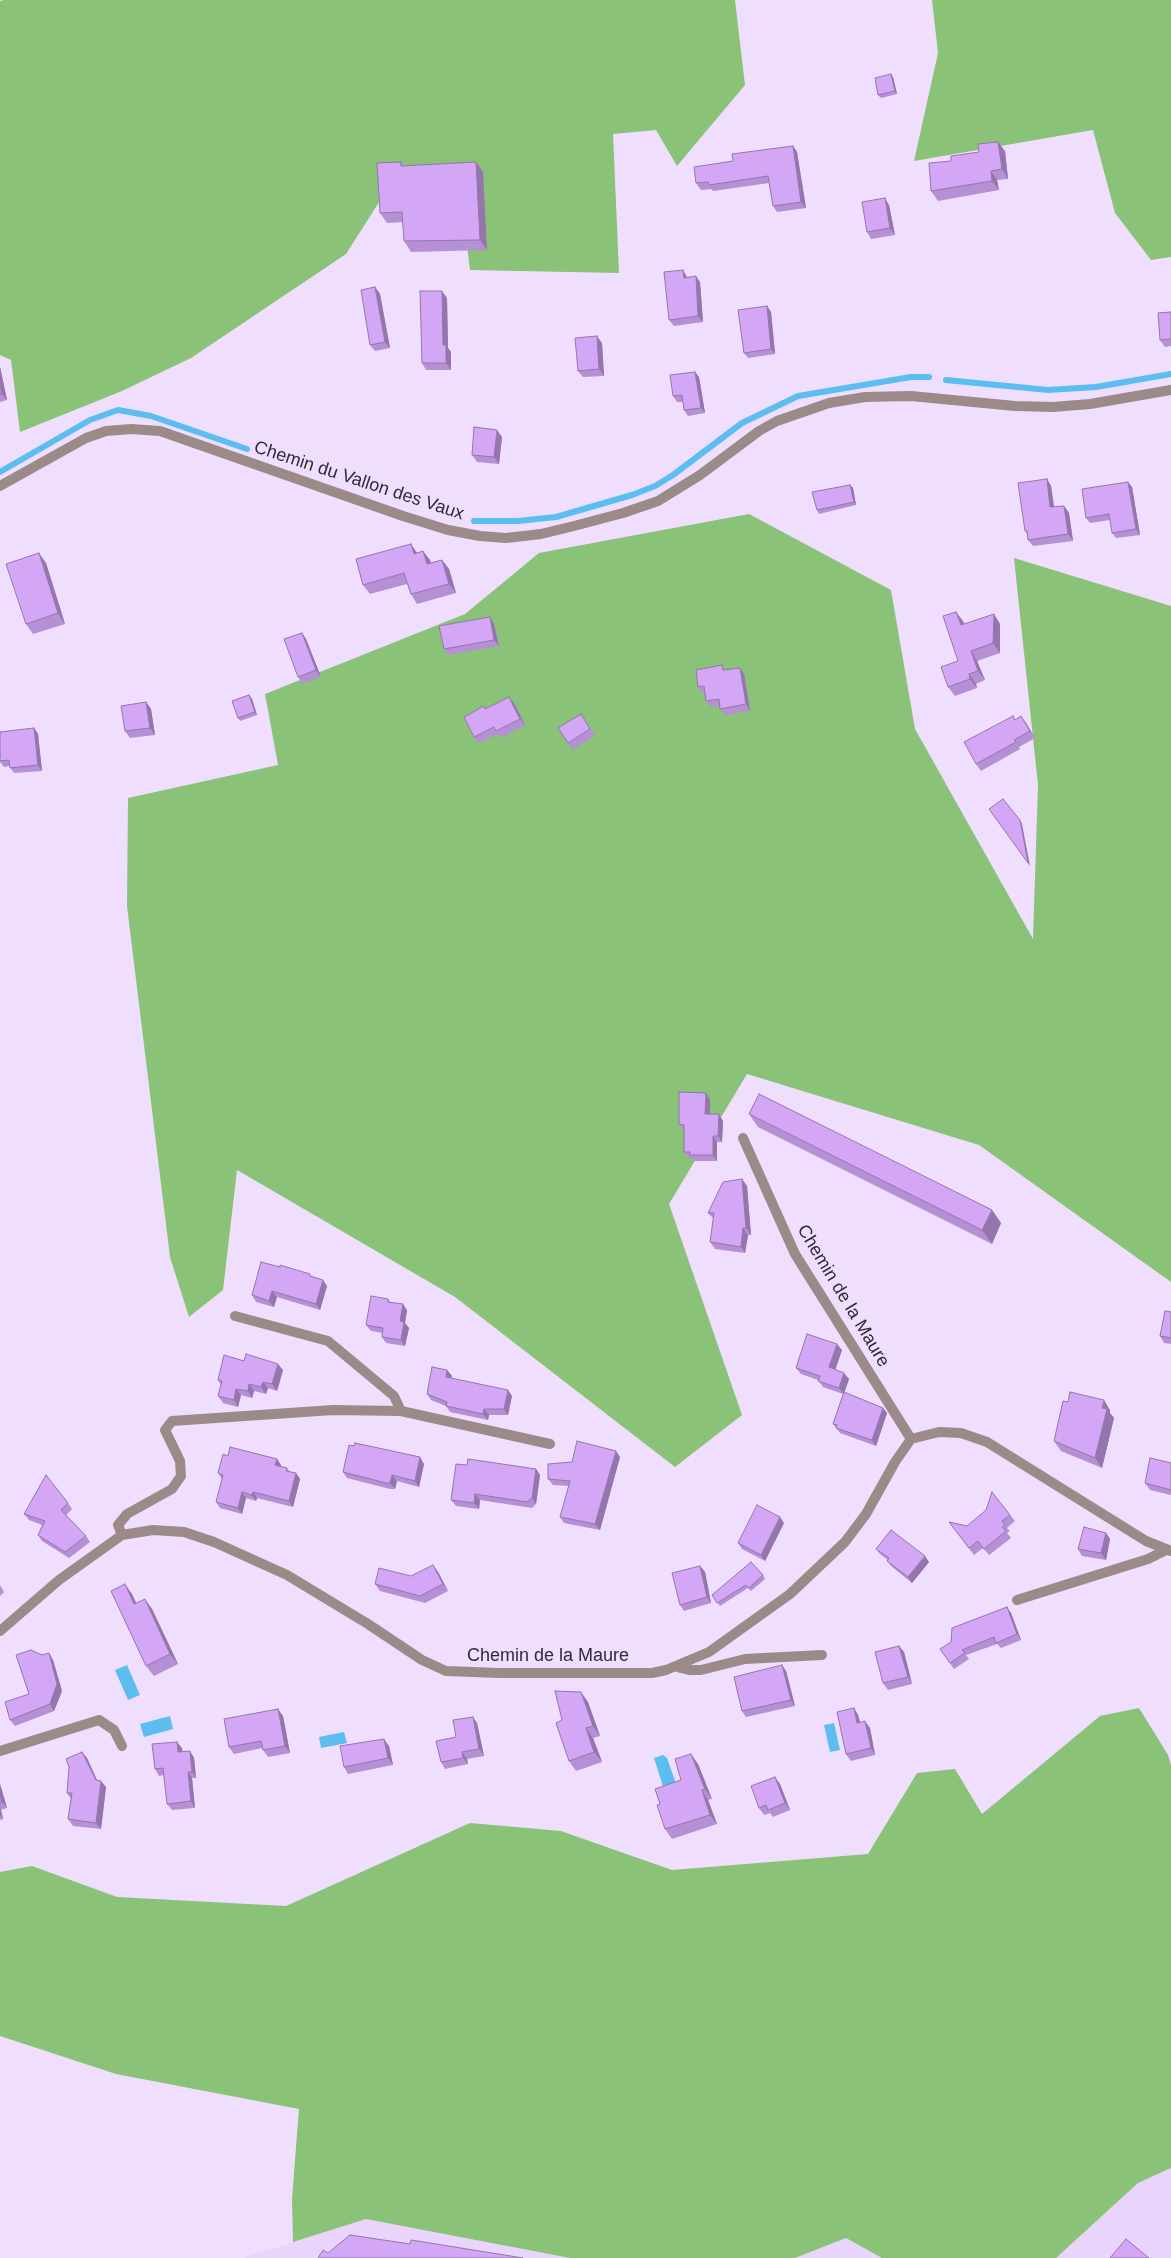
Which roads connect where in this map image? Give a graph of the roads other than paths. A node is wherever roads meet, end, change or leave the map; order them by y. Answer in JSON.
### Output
{"nodes":[{"id":1,"x":1171,"y":390,"type":"edge"},
{"id":2,"x":0,"y":486,"type":"edge"},
{"id":3,"x":743,"y":1138,"type":"dead end"},
{"id":4,"x":235,"y":1316,"type":"dead end"},
{"id":5,"x":401,"y":1411,"type":"junction"},
{"id":6,"x":911,"y":1439,"type":"junction"},
{"id":7,"x":550,"y":1444,"type":"dead end"},
{"id":8,"x":122,"y":1535,"type":"junction"},
{"id":9,"x":1168,"y":1550,"type":"edge"},
{"id":10,"x":1017,"y":1600,"type":"dead end"},
{"id":11,"x":0,"y":1631,"type":"edge"},
{"id":12,"x":822,"y":1655,"type":"dead end"},
{"id":13,"x":677,"y":1667,"type":"junction"},
{"id":14,"x":122,"y":1746,"type":"dead end"},
{"id":15,"x":0,"y":1751,"type":"edge"}],
"edges":[{"from":1,"to":2,"type":"street","name":"Chemin du Vallon des Vaux"},
{"from":3,"to":6,"type":"street","name":"Chemin de la Maure"},
{"from":4,"to":5,"type":"street"},
{"from":5,"to":7,"type":"street"},
{"from":5,"to":8,"type":"street"},
{"from":6,"to":9,"type":"street"},
{"from":6,"to":13,"type":"street","name":"Chemin de la Maure"},
{"from":8,"to":11,"type":"street","name":"Chemin de la Maure"},
{"from":8,"to":13,"type":"street","name":"Chemin de la Maure"},
{"from":9,"to":10,"type":"street"},
{"from":12,"to":13,"type":"street"},
{"from":14,"to":15,"type":"street"}]}
